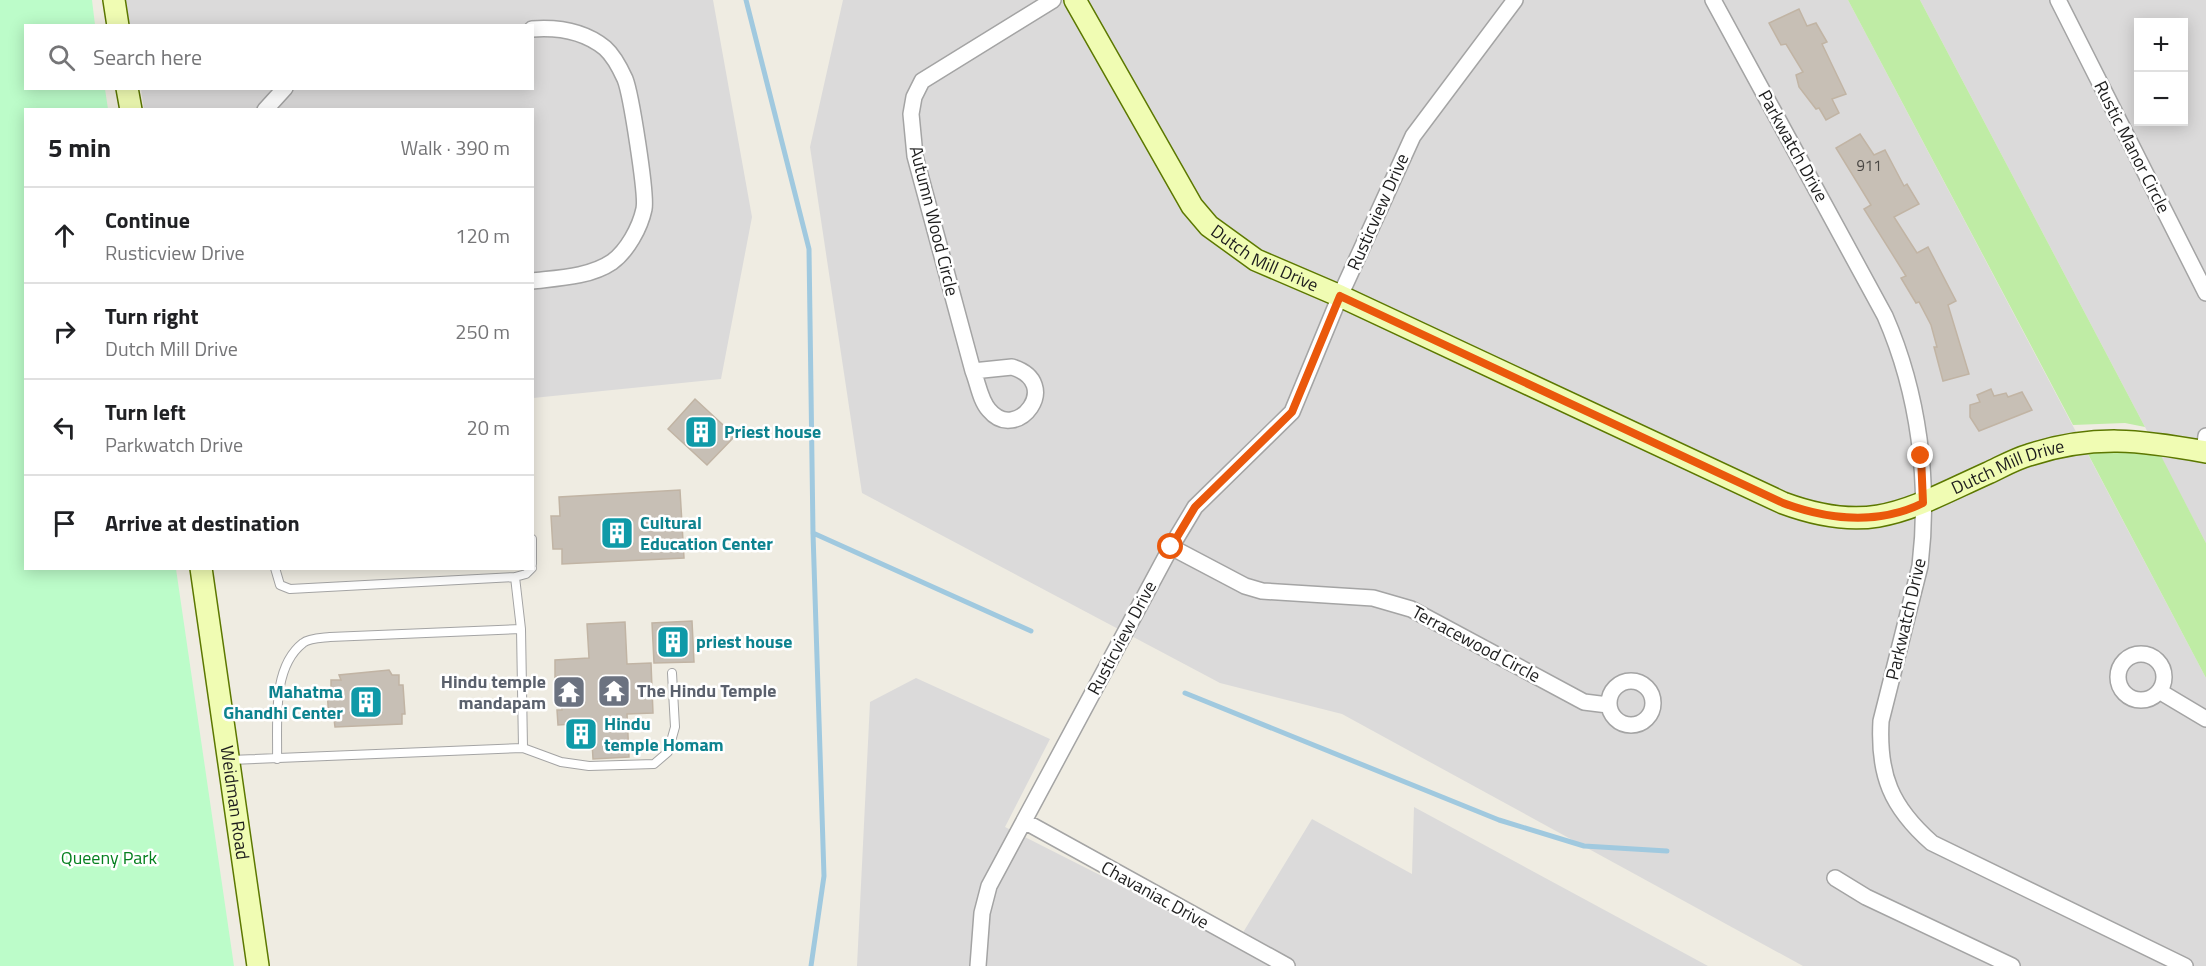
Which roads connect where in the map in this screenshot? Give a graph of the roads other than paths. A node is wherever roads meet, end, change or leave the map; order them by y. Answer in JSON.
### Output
{"nodes":[{"id":1,"x":114,"y":0,"type":"edge"},
{"id":2,"x":1053,"y":0,"type":"edge"},
{"id":3,"x":1075,"y":0,"type":"edge"},
{"id":4,"x":1515,"y":0,"type":"edge"},
{"id":5,"x":1713,"y":0,"type":"edge"},
{"id":6,"x":2058,"y":0,"type":"edge"},
{"id":7,"x":118,"y":24,"type":"edge"},
{"id":8,"x":534,"y":28,"type":"edge"},
{"id":9,"x":127,"y":90,"type":"edge"},
{"id":10,"x":283,"y":90,"type":"edge"},
{"id":11,"x":131,"y":108,"type":"edge"},
{"id":12,"x":267,"y":108,"type":"edge"},
{"id":13,"x":534,"y":281,"type":"edge"},
{"id":14,"x":2206,"y":293,"type":"edge"},
{"id":15,"x":1340,"y":296,"type":"junction"},
{"id":16,"x":973,"y":371,"type":"dead end"},
{"id":17,"x":2205,"y":447,"type":"edge"},
{"id":18,"x":1923,"y":503,"type":"junction"},
{"id":19,"x":1171,"y":547,"type":"junction"},
{"id":20,"x":201,"y":570,"type":"edge"},
{"id":21,"x":276,"y":570,"type":"edge"},
{"id":22,"x":529,"y":570,"type":"edge"},
{"id":23,"x":515,"y":577,"type":"junction"},
{"id":24,"x":521,"y":629,"type":"junction"},
{"id":25,"x":672,"y":673,"type":"dead end"},
{"id":26,"x":2159,"y":691,"type":"dead end"},
{"id":27,"x":1608,"y":705,"type":"dead end"},
{"id":28,"x":2206,"y":718,"type":"edge"},
{"id":29,"x":523,"y":748,"type":"junction"},
{"id":30,"x":277,"y":759,"type":"junction"},
{"id":31,"x":229,"y":760,"type":"junction"},
{"id":32,"x":1023,"y":821,"type":"junction"},
{"id":33,"x":1835,"y":878,"type":"dead end"},
{"id":34,"x":1259,"y":960,"type":"edge"},
{"id":35,"x":258,"y":966,"type":"edge"},
{"id":36,"x":978,"y":966,"type":"edge"},
{"id":37,"x":1287,"y":966,"type":"edge"},
{"id":38,"x":2012,"y":966,"type":"edge"},
{"id":39,"x":2185,"y":966,"type":"edge"}],
"edges":[{"from":1,"to":7,"type":"street"},
{"from":2,"to":16,"type":"street","name":"Autumn Wood Circle"},
{"from":3,"to":15,"type":"street","name":"Dutch Mill Drive"},
{"from":4,"to":15,"type":"street","name":"Rusticview Drive"},
{"from":5,"to":18,"type":"street","name":"Parkwatch Drive"},
{"from":6,"to":14,"type":"street","name":"Rustic Manor Circle"},
{"from":8,"to":13,"type":"street"},
{"from":9,"to":11,"type":"street"},
{"from":10,"to":12,"type":"street"},
{"from":15,"to":18,"type":"street","name":"Dutch Mill Drive"},
{"from":15,"to":19,"type":"street","name":"Rusticview Drive"},
{"from":17,"to":18,"type":"street","name":"Dutch Mill Drive"},
{"from":18,"to":39,"type":"street","name":"Parkwatch Drive"},
{"from":19,"to":27,"type":"street","name":"Terracewood Circle"},
{"from":19,"to":32,"type":"street","name":"Rusticview Drive"},
{"from":20,"to":31,"type":"street","name":"Weidman Road"},
{"from":21,"to":23,"type":"lane"},
{"from":22,"to":23,"type":"lane"},
{"from":23,"to":24,"type":"lane"},
{"from":24,"to":29,"type":"lane"},
{"from":24,"to":30,"type":"lane"},
{"from":25,"to":29,"type":"lane"},
{"from":26,"to":28,"type":"street"},
{"from":29,"to":30,"type":"lane"},
{"from":30,"to":31,"type":"lane"},
{"from":31,"to":35,"type":"street","name":"Weidman Road"},
{"from":32,"to":34,"type":"street","name":"Chavaniac Drive"},
{"from":32,"to":36,"type":"street","name":"Rusticview Drive"},
{"from":33,"to":38,"type":"street"},
{"from":34,"to":37,"type":"street","name":"Chavaniac Drive"}]}
